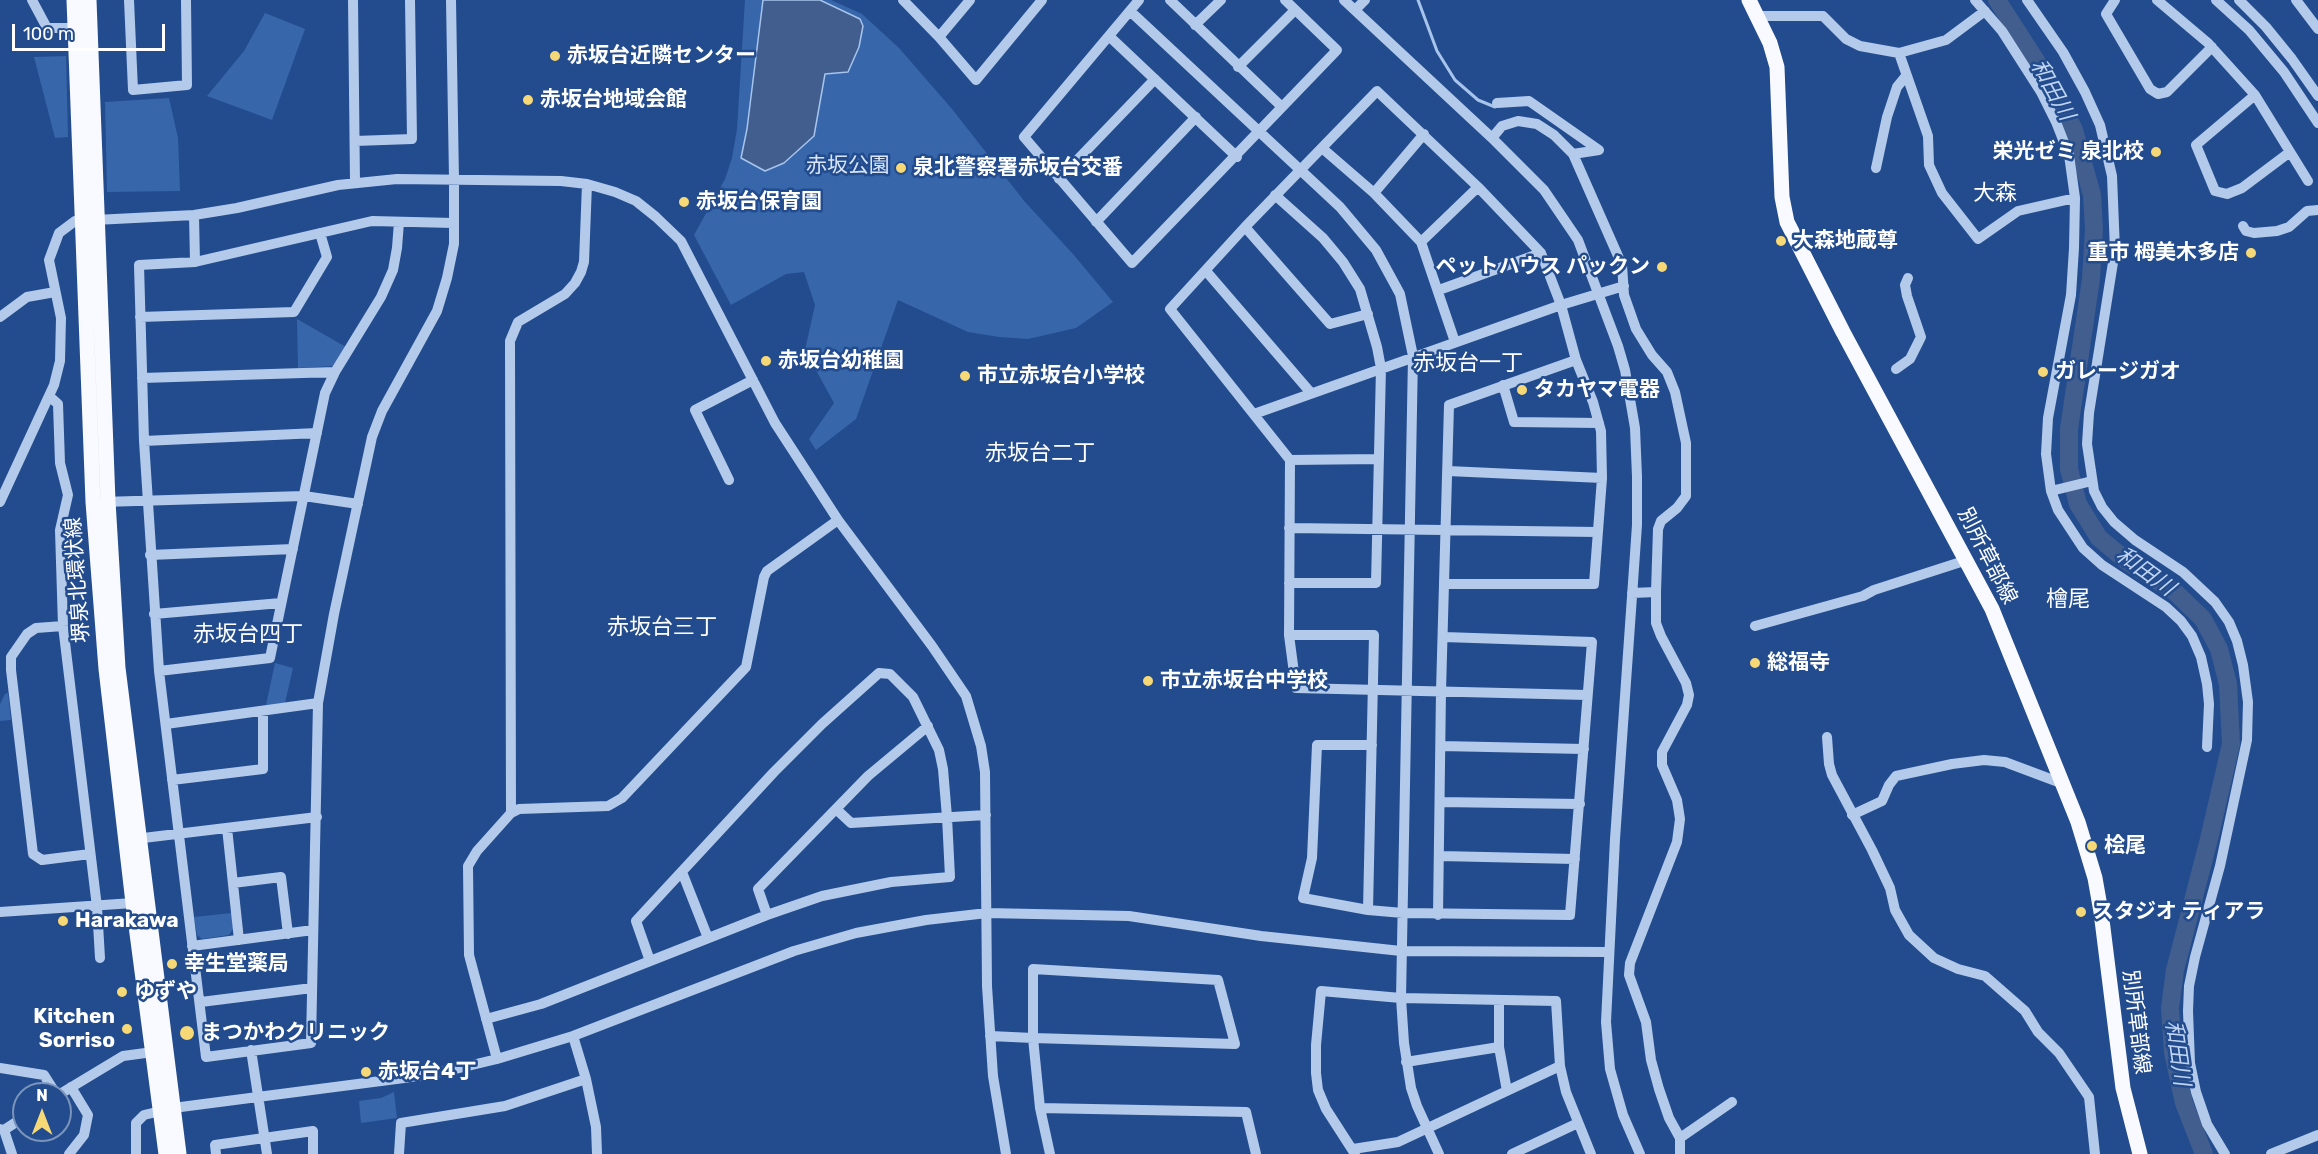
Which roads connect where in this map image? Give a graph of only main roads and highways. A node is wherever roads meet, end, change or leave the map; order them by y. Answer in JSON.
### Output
{"nodes":[{"id":1,"x":74,"y":0,"type":"edge"},
{"id":2,"x":89,"y":0,"type":"edge"},
{"id":3,"x":1749,"y":0,"type":"edge"},
{"id":4,"x":90,"y":220,"type":"junction"},
{"id":5,"x":132,"y":839,"type":"junction"},
{"id":6,"x":167,"y":1110,"type":"junction"},
{"id":7,"x":166,"y":1154,"type":"edge"},
{"id":8,"x":178,"y":1154,"type":"edge"},
{"id":9,"x":2140,"y":1154,"type":"edge"}],
"edges":[{"from":1,"to":4,"type":"main road","name":"堺泉北環状線"},
{"from":2,"to":4,"type":"main road","name":"堺泉北環状線"},
{"from":3,"to":9,"type":"main road","name":"別所草部線"},
{"from":4,"to":5,"type":"main road","name":"堺泉北環状線"},
{"from":5,"to":6,"type":"main road","name":"堺泉北環状線"},
{"from":5,"to":6,"type":"main road","name":"堺泉北環状線"},
{"from":6,"to":7,"type":"main road","name":"堺泉北環状線"},
{"from":6,"to":8,"type":"main road","name":"堺泉北環状線"}]}
